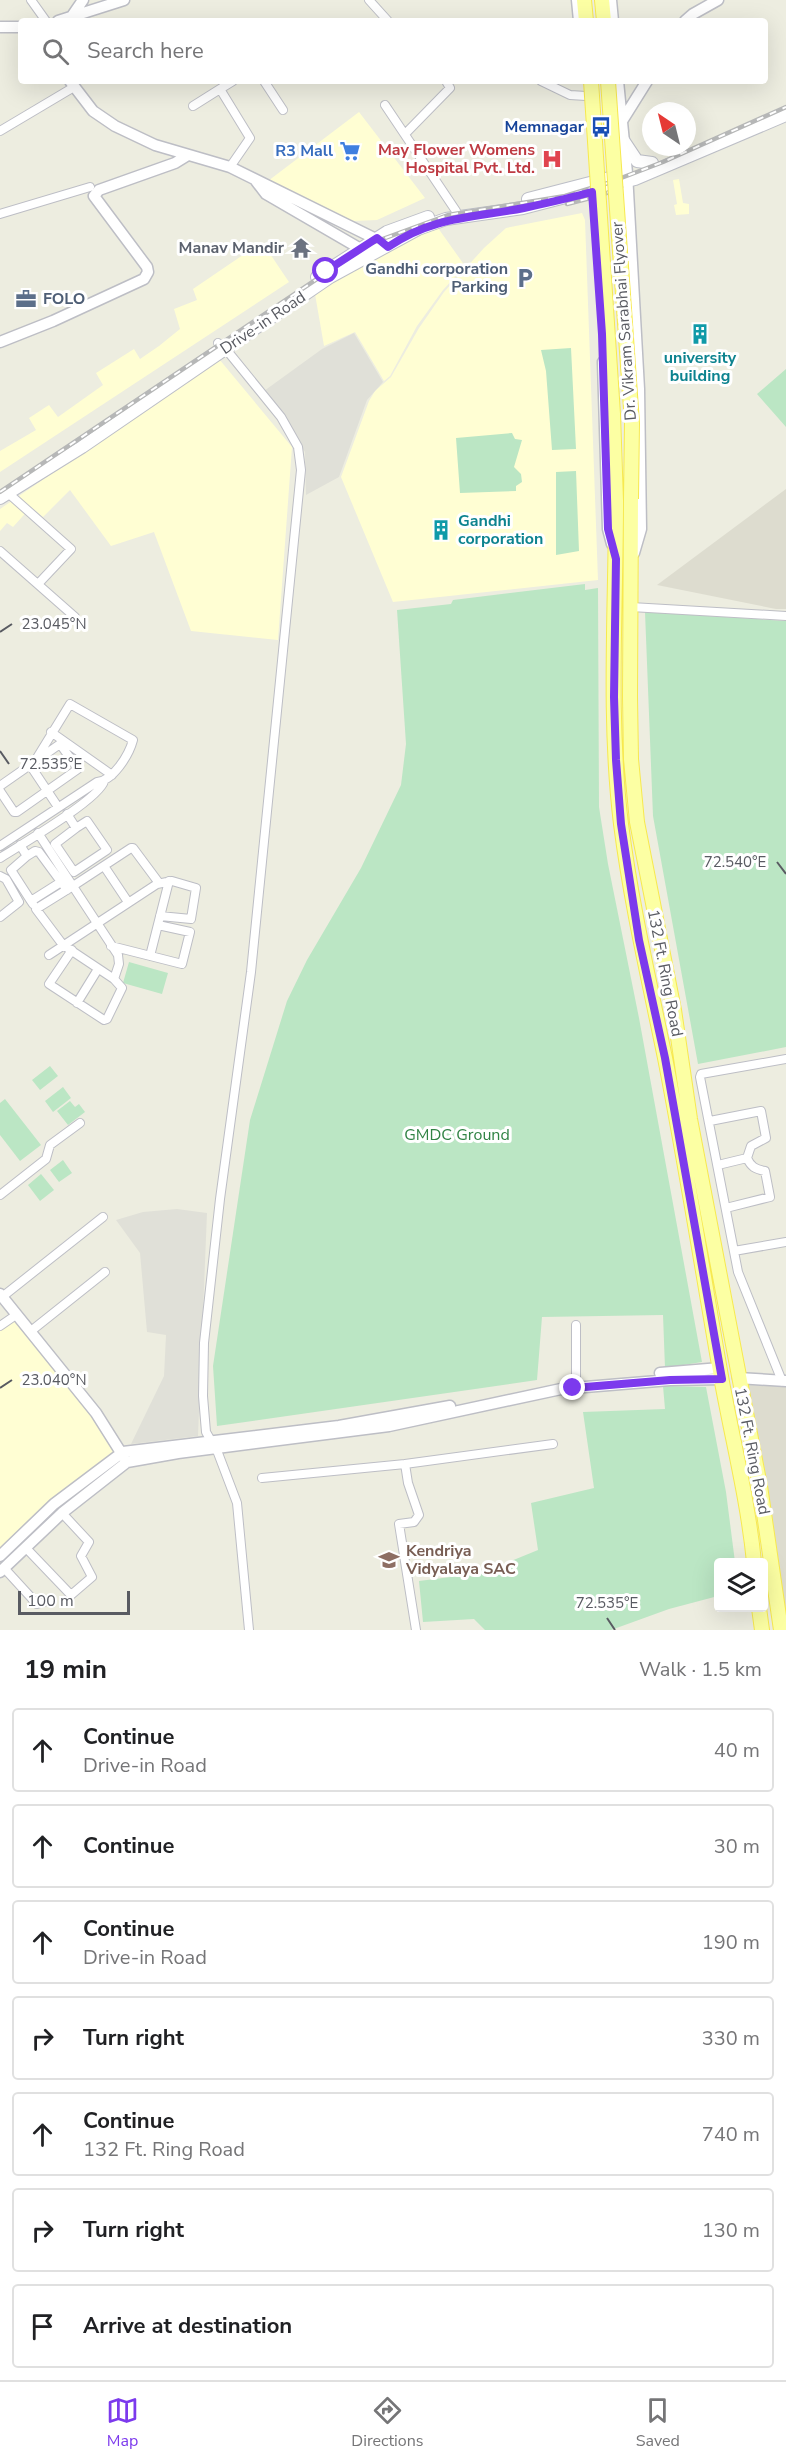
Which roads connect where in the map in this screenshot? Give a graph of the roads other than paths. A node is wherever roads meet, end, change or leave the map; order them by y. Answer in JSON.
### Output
{"nodes":[{"id":1,"x":31,"y":0,"type":"edge"},
{"id":2,"x":82,"y":0,"type":"edge"},
{"id":3,"x":124,"y":0,"type":"edge"},
{"id":4,"x":369,"y":0,"type":"edge"},
{"id":5,"x":577,"y":0,"type":"edge"},
{"id":6,"x":584,"y":0,"type":"edge"},
{"id":7,"x":602,"y":0,"type":"edge"},
{"id":8,"x":611,"y":0,"type":"edge"},
{"id":9,"x":718,"y":0,"type":"edge"},
{"id":10,"x":72,"y":16,"type":"junction"},
{"id":11,"x":44,"y":18,"type":"edge"},
{"id":12,"x":66,"y":18,"type":"edge"},
{"id":13,"x":385,"y":18,"type":"edge"},
{"id":14,"x":579,"y":18,"type":"edge"},
{"id":15,"x":586,"y":18,"type":"edge"},
{"id":16,"x":604,"y":18,"type":"edge"},
{"id":17,"x":613,"y":18,"type":"edge"},
{"id":18,"x":688,"y":18,"type":"edge"},
{"id":19,"x":0,"y":27,"type":"edge"},
{"id":20,"x":18,"y":27,"type":"edge"},
{"id":21,"x":72,"y":84,"type":"edge"},
{"id":22,"x":228,"y":84,"type":"edge"},
{"id":23,"x":266,"y":84,"type":"edge"},
{"id":24,"x":448,"y":84,"type":"edge"},
{"id":25,"x":547,"y":84,"type":"edge"},
{"id":26,"x":585,"y":84,"type":"edge"},
{"id":27,"x":591,"y":84,"type":"edge"},
{"id":28,"x":608,"y":84,"type":"edge"},
{"id":29,"x":618,"y":84,"type":"edge"},
{"id":30,"x":645,"y":84,"type":"edge"},
{"id":31,"x":220,"y":89,"type":"junction"},
{"id":32,"x":586,"y":96,"type":"junction"},
{"id":33,"x":385,"y":105,"type":"dead end"},
{"id":34,"x":193,"y":106,"type":"dead end"},
{"id":35,"x":786,"y":107,"type":"edge"},
{"id":36,"x":283,"y":110,"type":"dead end"},
{"id":37,"x":786,"y":115,"type":"edge"},
{"id":38,"x":622,"y":121,"type":"junction"},
{"id":39,"x":0,"y":131,"type":"edge"},
{"id":40,"x":405,"y":134,"type":"junction"},
{"id":41,"x":623,"y":140,"type":"junction"},
{"id":42,"x":188,"y":155,"type":"junction"},
{"id":43,"x":652,"y":163,"type":"junction"},
{"id":44,"x":230,"y":166,"type":"junction"},
{"id":45,"x":627,"y":177,"type":"junction"},
{"id":46,"x":256,"y":181,"type":"junction"},
{"id":47,"x":90,"y":187,"type":"dead end"},
{"id":48,"x":592,"y":187,"type":"junction"},
{"id":49,"x":456,"y":211,"type":"junction"},
{"id":50,"x":0,"y":214,"type":"edge"},
{"id":51,"x":377,"y":238,"type":"junction"},
{"id":52,"x":388,"y":247,"type":"junction"},
{"id":53,"x":366,"y":252,"type":"junction"},
{"id":54,"x":0,"y":342,"type":"edge"},
{"id":55,"x":222,"y":346,"type":"junction"},
{"id":56,"x":3,"y":493,"type":"edge"},
{"id":57,"x":0,"y":550,"type":"edge"},
{"id":58,"x":616,"y":559,"type":"junction"},
{"id":59,"x":631,"y":561,"type":"junction"},
{"id":60,"x":38,"y":584,"type":"junction"},
{"id":61,"x":631,"y":607,"type":"junction"},
{"id":62,"x":786,"y":615,"type":"edge"},
{"id":63,"x":75,"y":617,"type":"dead end"},
{"id":64,"x":51,"y":732,"type":"junction"},
{"id":65,"x":32,"y":763,"type":"junction"},
{"id":66,"x":112,"y":775,"type":"junction"},
{"id":67,"x":104,"y":782,"type":"junction"},
{"id":68,"x":0,"y":786,"type":"edge"},
{"id":69,"x":0,"y":791,"type":"edge"},
{"id":70,"x":48,"y":792,"type":"junction"},
{"id":71,"x":58,"y":807,"type":"junction"},
{"id":72,"x":67,"y":814,"type":"junction"},
{"id":73,"x":76,"y":828,"type":"junction"},
{"id":74,"x":38,"y":833,"type":"junction"},
{"id":75,"x":20,"y":845,"type":"junction"},
{"id":76,"x":0,"y":846,"type":"edge"},
{"id":77,"x":107,"y":850,"type":"junction"},
{"id":78,"x":122,"y":855,"type":"junction"},
{"id":79,"x":27,"y":856,"type":"junction"},
{"id":80,"x":0,"y":858,"type":"edge"},
{"id":81,"x":104,"y":866,"type":"junction"},
{"id":82,"x":0,"y":876,"type":"edge"},
{"id":83,"x":169,"y":881,"type":"junction"},
{"id":84,"x":61,"y":882,"type":"junction"},
{"id":85,"x":159,"y":883,"type":"junction"},
{"id":86,"x":70,"y":888,"type":"junction"},
{"id":87,"x":128,"y":902,"type":"junction"},
{"id":88,"x":34,"y":905,"type":"junction"},
{"id":89,"x":0,"y":917,"type":"edge"},
{"id":90,"x":159,"y":920,"type":"junction"},
{"id":91,"x":96,"y":922,"type":"junction"},
{"id":92,"x":63,"y":945,"type":"junction"},
{"id":93,"x":111,"y":946,"type":"junction"},
{"id":94,"x":72,"y":950,"type":"junction"},
{"id":95,"x":49,"y":955,"type":"dead end"},
{"id":96,"x":150,"y":956,"type":"junction"},
{"id":97,"x":98,"y":969,"type":"junction"},
{"id":98,"x":114,"y":979,"type":"junction"},
{"id":99,"x":77,"y":1003,"type":"junction"},
{"id":100,"x":786,"y":1059,"type":"edge"},
{"id":101,"x":710,"y":1121,"type":"junction"},
{"id":102,"x":80,"y":1123,"type":"dead end"},
{"id":103,"x":747,"y":1158,"type":"junction"},
{"id":104,"x":718,"y":1165,"type":"junction"},
{"id":105,"x":0,"y":1195,"type":"edge"},
{"id":106,"x":726,"y":1208,"type":"junction"},
{"id":107,"x":103,"y":1217,"type":"dead end"},
{"id":108,"x":786,"y":1242,"type":"edge"},
{"id":109,"x":734,"y":1251,"type":"junction"},
{"id":110,"x":105,"y":1272,"type":"dead end"},
{"id":111,"x":1,"y":1295,"type":"edge"},
{"id":112,"x":16,"y":1315,"type":"junction"},
{"id":113,"x":576,"y":1325,"type":"dead end"},
{"id":114,"x":0,"y":1326,"type":"edge"},
{"id":115,"x":31,"y":1330,"type":"junction"},
{"id":116,"x":721,"y":1373,"type":"junction"},
{"id":117,"x":738,"y":1377,"type":"junction"},
{"id":118,"x":576,"y":1381,"type":"junction"},
{"id":119,"x":784,"y":1381,"type":"edge"},
{"id":120,"x":213,"y":1444,"type":"junction"},
{"id":121,"x":553,"y":1444,"type":"dead end"},
{"id":122,"x":124,"y":1457,"type":"junction"},
{"id":123,"x":405,"y":1464,"type":"junction"},
{"id":124,"x":262,"y":1478,"type":"dead end"},
{"id":125,"x":62,"y":1513,"type":"junction"},
{"id":126,"x":26,"y":1548,"type":"junction"},
{"id":127,"x":0,"y":1556,"type":"edge"},
{"id":128,"x":753,"y":1558,"type":"edge"},
{"id":129,"x":2,"y":1570,"type":"edge"},
{"id":130,"x":50,"y":1600,"type":"dead end"},
{"id":131,"x":760,"y":1612,"type":"edge"},
{"id":132,"x":249,"y":1630,"type":"edge"},
{"id":133,"x":416,"y":1630,"type":"edge"},
{"id":134,"x":762,"y":1630,"type":"edge"},
{"id":135,"x":781,"y":1630,"type":"edge"}],
"edges":[{"from":1,"to":11,"type":"street"},
{"from":2,"to":10,"type":"street"},
{"from":3,"to":10,"type":"street"},
{"from":4,"to":13,"type":"street"},
{"from":5,"to":14,"type":"street"},
{"from":6,"to":15,"type":"main road"},
{"from":7,"to":16,"type":"main road"},
{"from":8,"to":17,"type":"street"},
{"from":9,"to":18,"type":"street"},
{"from":10,"to":12,"type":"street"},
{"from":19,"to":20,"type":"street"},
{"from":21,"to":39,"type":"street"},
{"from":21,"to":42,"type":"street"},
{"from":22,"to":31,"type":"street"},
{"from":23,"to":36,"type":"street"},
{"from":24,"to":40,"type":"street"},
{"from":25,"to":32,"type":"street"},
{"from":26,"to":32,"type":"street"},
{"from":27,"to":58,"type":"main road","name":"Dr. Vikram Sarabhai Flyover","bridge":true},
{"from":28,"to":59,"type":"main road","name":"Dr. Vikram Sarabhai Flyover","bridge":true},
{"from":29,"to":38,"type":"street"},
{"from":30,"to":38,"type":"street"},
{"from":31,"to":34,"type":"street"},
{"from":31,"to":44,"type":"street"},
{"from":32,"to":48,"type":"street"},
{"from":33,"to":40,"type":"street"},
{"from":35,"to":43,"type":"main road"},
{"from":37,"to":45,"type":"main road","name":"Drive-in Road"},
{"from":38,"to":41,"type":"street"},
{"from":40,"to":49,"type":"street"},
{"from":41,"to":43,"type":"main road"},
{"from":41,"to":45,"type":"street"},
{"from":42,"to":44,"type":"street"},
{"from":42,"to":54,"type":"street"},
{"from":43,"to":45,"type":"main road"},
{"from":44,"to":46,"type":"street"},
{"from":45,"to":48,"type":"main road","name":"Drive-in Road"},
{"from":45,"to":59,"type":"street"},
{"from":46,"to":51,"type":"street"},
{"from":46,"to":53,"type":"street"},
{"from":47,"to":50,"type":"street"},
{"from":48,"to":49,"type":"main road"},
{"from":48,"to":52,"type":"main road","name":"Drive-in Road"},
{"from":48,"to":58,"type":"street"},
{"from":49,"to":51,"type":"main road"},
{"from":51,"to":52,"type":"street"},
{"from":51,"to":53,"type":"main road"},
{"from":52,"to":53,"type":"main road","name":"Drive-in Road"},
{"from":53,"to":55,"type":"main road","name":"Drive-in Road"},
{"from":55,"to":56,"type":"main road","name":"Drive-in Road"},
{"from":55,"to":120,"type":"street"},
{"from":56,"to":60,"type":"street"},
{"from":57,"to":60,"type":"street"},
{"from":58,"to":116,"type":"main road","name":"132 Ft. Ring Road"},
{"from":59,"to":61,"type":"main road","name":"132 Ft. Ring Road"},
{"from":60,"to":63,"type":"street"},
{"from":61,"to":62,"type":"street"},
{"from":61,"to":117,"type":"main road","name":"132 Ft. Ring Road"},
{"from":64,"to":65,"type":"street"},
{"from":64,"to":66,"type":"street"},
{"from":64,"to":66,"type":"street"},
{"from":65,"to":68,"type":"street"},
{"from":65,"to":70,"type":"street"},
{"from":65,"to":70,"type":"street"},
{"from":66,"to":67,"type":"street"},
{"from":67,"to":71,"type":"street"},
{"from":67,"to":72,"type":"street"},
{"from":69,"to":70,"type":"street"},
{"from":70,"to":71,"type":"street"},
{"from":71,"to":76,"type":"street"},
{"from":72,"to":73,"type":"street"},
{"from":72,"to":74,"type":"street"},
{"from":73,"to":77,"type":"street"},
{"from":73,"to":77,"type":"street"},
{"from":74,"to":75,"type":"street"},
{"from":74,"to":86,"type":"street"},
{"from":75,"to":79,"type":"street"},
{"from":75,"to":80,"type":"street"},
{"from":77,"to":78,"type":"street"},
{"from":78,"to":81,"type":"street"},
{"from":78,"to":85,"type":"street"},
{"from":79,"to":84,"type":"street"},
{"from":79,"to":88,"type":"street"},
{"from":81,"to":86,"type":"street"},
{"from":81,"to":87,"type":"street"},
{"from":82,"to":89,"type":"street"},
{"from":83,"to":85,"type":"street"},
{"from":83,"to":90,"type":"street"},
{"from":83,"to":90,"type":"street"},
{"from":84,"to":86,"type":"street"},
{"from":84,"to":88,"type":"street"},
{"from":85,"to":87,"type":"street"},
{"from":86,"to":88,"type":"street"},
{"from":86,"to":91,"type":"street"},
{"from":87,"to":91,"type":"street"},
{"from":88,"to":92,"type":"street"},
{"from":90,"to":96,"type":"street"},
{"from":90,"to":96,"type":"street"},
{"from":91,"to":92,"type":"street"},
{"from":91,"to":93,"type":"street"},
{"from":92,"to":94,"type":"street"},
{"from":92,"to":95,"type":"street"},
{"from":93,"to":96,"type":"street"},
{"from":93,"to":98,"type":"street"},
{"from":94,"to":97,"type":"street"},
{"from":94,"to":99,"type":"street"},
{"from":97,"to":98,"type":"street"},
{"from":97,"to":99,"type":"street"},
{"from":98,"to":99,"type":"street"},
{"from":100,"to":101,"type":"street"},
{"from":101,"to":103,"type":"street"},
{"from":101,"to":104,"type":"street"},
{"from":102,"to":105,"type":"street"},
{"from":103,"to":104,"type":"street"},
{"from":103,"to":106,"type":"street"},
{"from":104,"to":106,"type":"street"},
{"from":106,"to":109,"type":"street"},
{"from":107,"to":111,"type":"street"},
{"from":108,"to":109,"type":"street"},
{"from":109,"to":119,"type":"street"},
{"from":110,"to":115,"type":"street"},
{"from":111,"to":112,"type":"street"},
{"from":112,"to":114,"type":"street"},
{"from":112,"to":115,"type":"street"},
{"from":113,"to":118,"type":"street"},
{"from":115,"to":122,"type":"street"},
{"from":116,"to":118,"type":"street"},
{"from":116,"to":120,"type":"street"},
{"from":116,"to":128,"type":"main road","name":"132 Ft. Ring Road"},
{"from":117,"to":119,"type":"street"},
{"from":117,"to":135,"type":"main road","name":"132 Ft. Ring Road"},
{"from":118,"to":120,"type":"street"},
{"from":120,"to":122,"type":"street"},
{"from":120,"to":132,"type":"street"},
{"from":121,"to":123,"type":"street"},
{"from":122,"to":125,"type":"street"},
{"from":122,"to":127,"type":"street"},
{"from":123,"to":124,"type":"street"},
{"from":123,"to":133,"type":"street"},
{"from":125,"to":126,"type":"street"},
{"from":125,"to":126,"type":"street"},
{"from":126,"to":129,"type":"street"},
{"from":129,"to":130,"type":"street"},
{"from":131,"to":134,"type":"main road"}]}
